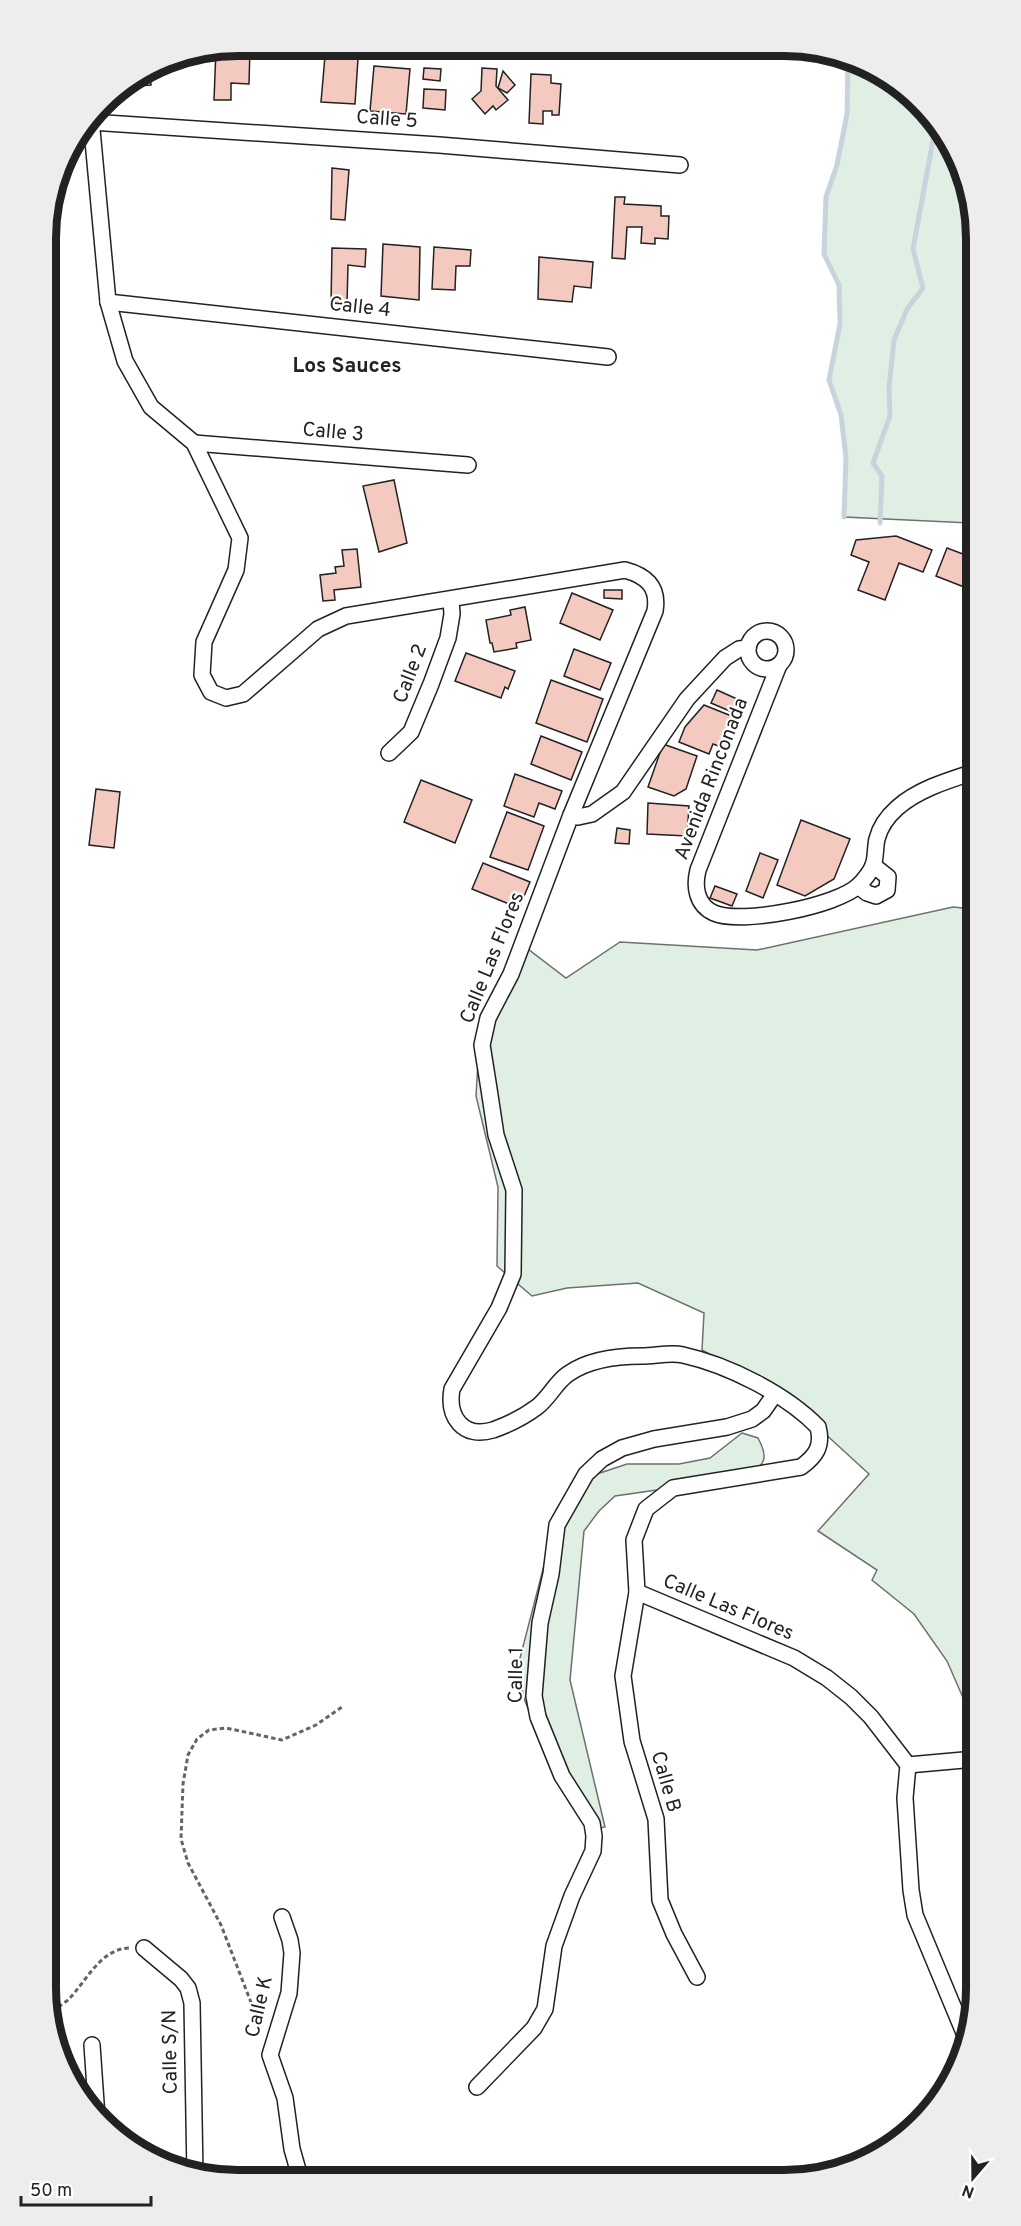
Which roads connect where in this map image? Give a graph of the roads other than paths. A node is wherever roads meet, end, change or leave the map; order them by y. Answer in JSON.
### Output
{"nodes":[{"id":1,"x":98,"y":121,"type":"edge"},
{"id":2,"x":92,"y":129,"type":"edge"},
{"id":3,"x":680,"y":165,"type":"dead end"},
{"id":4,"x":108,"y":302,"type":"junction"},
{"id":5,"x":608,"y":357,"type":"dead end"},
{"id":6,"x":194,"y":443,"type":"junction"},
{"id":7,"x":468,"y":465,"type":"dead end"},
{"id":8,"x":451,"y":600,"type":"junction"},
{"id":9,"x":753,"y":659,"type":"junction"},
{"id":10,"x":779,"y":665,"type":"junction"},
{"id":11,"x":771,"y":684,"type":"junction"},
{"id":12,"x":389,"y":753,"type":"dead end"},
{"id":13,"x":966,"y":775,"type":"edge"},
{"id":14,"x":571,"y":815,"type":"junction"},
{"id":15,"x":873,"y":865,"type":"junction"},
{"id":16,"x":858,"y":886,"type":"junction"},
{"id":17,"x":775,"y":1394,"type":"junction"},
{"id":18,"x":637,"y":1592,"type":"junction"},
{"id":19,"x":965,"y":1760,"type":"edge"},
{"id":20,"x":908,"y":1765,"type":"junction"},
{"id":21,"x":282,"y":1917,"type":"dead end"},
{"id":22,"x":144,"y":1948,"type":"road end"},
{"id":23,"x":697,"y":1977,"type":"dead end"},
{"id":24,"x":961,"y":2026,"type":"edge"},
{"id":25,"x":92,"y":2045,"type":"dead end"},
{"id":26,"x":477,"y":2087,"type":"dead end"},
{"id":27,"x":96,"y":2102,"type":"edge"},
{"id":28,"x":195,"y":2165,"type":"edge"},
{"id":29,"x":298,"y":2170,"type":"edge"}],
"edges":[{"from":1,"to":3,"type":"street","name":"Calle 5"},
{"from":2,"to":4,"type":"street","name":"Calle Las Flores"},
{"from":4,"to":5,"type":"street","name":"Calle 4"},
{"from":4,"to":6,"type":"street","name":"Calle Las Flores"},
{"from":6,"to":7,"type":"street","name":"Calle 3"},
{"from":6,"to":8,"type":"street","name":"Calle Las Flores"},
{"from":8,"to":12,"type":"street","name":"Calle 2"},
{"from":8,"to":14,"type":"street","name":"Calle Las Flores"},
{"from":9,"to":10,"type":"street","name":"Avenida Rinconada"},
{"from":9,"to":10,"type":"street","name":"Avenida Rinconada"},
{"from":9,"to":11,"type":"street","name":"Avenida Rinconada"},
{"from":9,"to":14,"type":"street","name":"Avenida Rinconada"},
{"from":10,"to":11,"type":"street","name":"Avenida Rinconada"},
{"from":11,"to":16,"type":"street","name":"Avenida Rinconada"},
{"from":13,"to":15,"type":"street","name":"Avenida Rinconada"},
{"from":14,"to":17,"type":"street","name":"Calle Las Flores"},
{"from":15,"to":16,"type":"street","name":"Avenida Rinconada"},
{"from":15,"to":16,"type":"street"},
{"from":17,"to":18,"type":"street","name":"Calle Las Flores"},
{"from":17,"to":26,"type":"street","name":"Calle 1"},
{"from":18,"to":20,"type":"street","name":"Calle Las Flores"},
{"from":18,"to":23,"type":"street","name":"Calle B"},
{"from":19,"to":20,"type":"street"},
{"from":20,"to":24,"type":"street"},
{"from":21,"to":29,"type":"street","name":"Calle K"},
{"from":22,"to":28,"type":"street","name":"Calle S/N"},
{"from":25,"to":27,"type":"street"}]}
